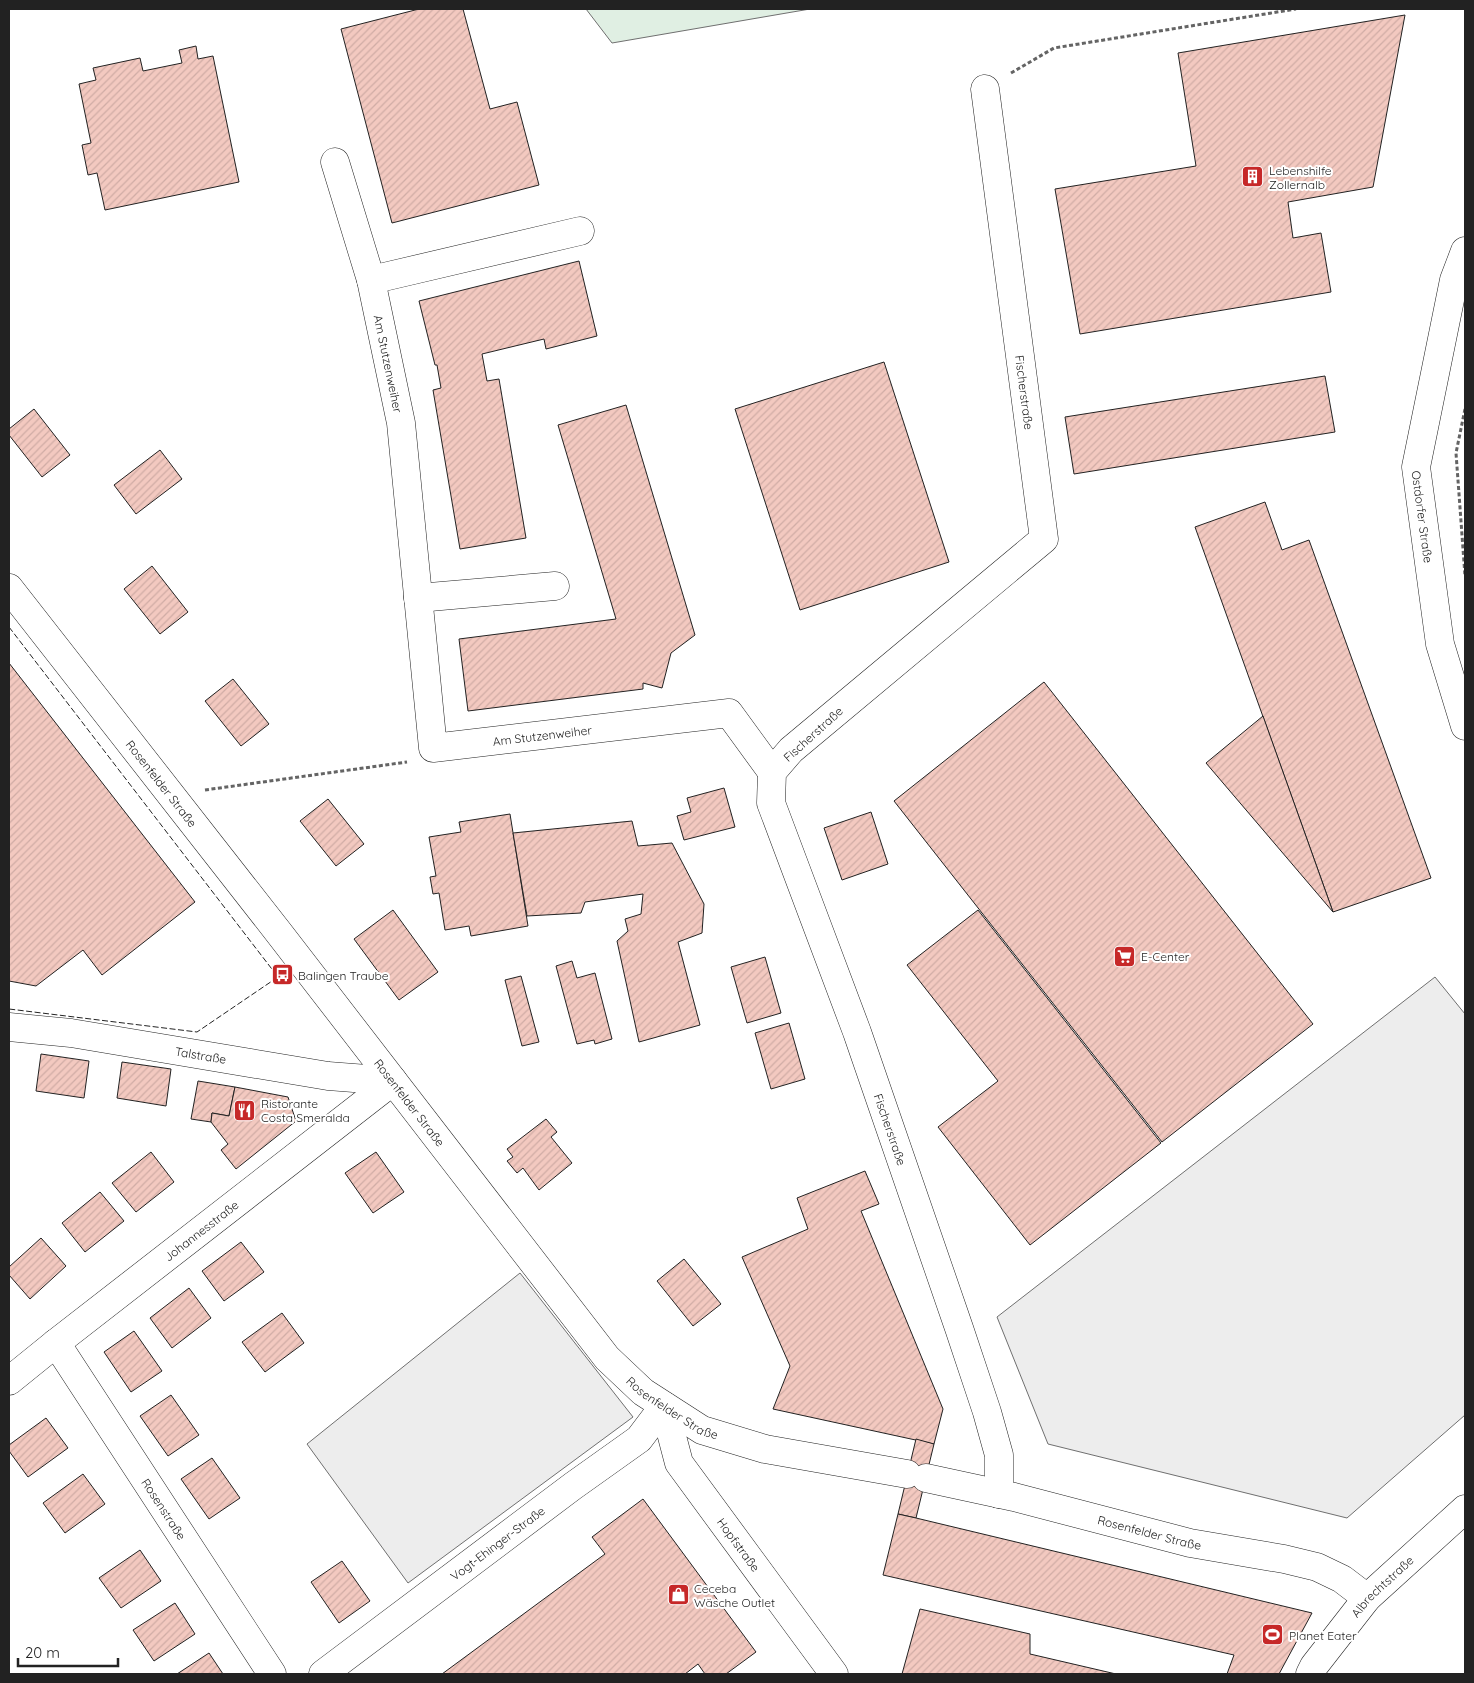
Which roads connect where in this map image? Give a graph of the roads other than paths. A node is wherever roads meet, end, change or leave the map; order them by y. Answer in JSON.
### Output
{"nodes":[{"id":1,"x":985,"y":88,"type":"road end"},
{"id":2,"x":335,"y":162,"type":"dead end"},
{"id":3,"x":580,"y":231,"type":"dead end"},
{"id":4,"x":1465,"y":251,"type":"edge"},
{"id":5,"x":371,"y":280,"type":"junction"},
{"id":6,"x":555,"y":586,"type":"dead end"},
{"id":7,"x":9,"y":588,"type":"edge"},
{"id":8,"x":418,"y":598,"type":"junction"},
{"id":9,"x":1465,"y":726,"type":"edge"},
{"id":10,"x":772,"y":772,"type":"junction"},
{"id":11,"x":9,"y":1027,"type":"edge"},
{"id":12,"x":393,"y":1081,"type":"junction"},
{"id":13,"x":56,"y":1343,"type":"junction"},
{"id":14,"x":9,"y":1381,"type":"edge"},
{"id":15,"x":664,"y":1406,"type":"junction"},
{"id":16,"x":998,"y":1494,"type":"junction"},
{"id":17,"x":1465,"y":1509,"type":"edge"},
{"id":18,"x":1367,"y":1598,"type":"junction"},
{"id":19,"x":272,"y":1674,"type":"edge"},
{"id":20,"x":323,"y":1674,"type":"edge"},
{"id":21,"x":834,"y":1674,"type":"edge"},
{"id":22,"x":1310,"y":1674,"type":"edge"}],
"edges":[{"from":1,"to":10,"type":"street","name":"Fischerstraße"},
{"from":2,"to":5,"type":"street","name":"Am Stutzenweiher"},
{"from":3,"to":5,"type":"street"},
{"from":4,"to":9,"type":"street","name":"Ostdorfer Straße"},
{"from":5,"to":8,"type":"street","name":"Am Stutzenweiher"},
{"from":6,"to":8,"type":"street"},
{"from":7,"to":12,"type":"street","name":"Rosenfelder Straße"},
{"from":8,"to":10,"type":"street","name":"Am Stutzenweiher"},
{"from":10,"to":16,"type":"street","name":"Fischerstraße"},
{"from":11,"to":12,"type":"street","name":"Talstraße"},
{"from":12,"to":13,"type":"street","name":"Johannesstraße"},
{"from":12,"to":15,"type":"street","name":"Rosenfelder Straße"},
{"from":13,"to":14,"type":"street","name":"Johannesstraße"},
{"from":13,"to":19,"type":"street","name":"Rosenstraße"},
{"from":15,"to":16,"type":"street","name":"Rosenfelder Straße"},
{"from":15,"to":20,"type":"street","name":"Vogt-Ehinger-Straße"},
{"from":15,"to":21,"type":"street","name":"Hopfstraße"},
{"from":16,"to":18,"type":"street","name":"Rosenfelder Straße"},
{"from":17,"to":18,"type":"street","name":"Albrechtstraße"},
{"from":18,"to":22,"type":"street","name":"Albrechtstraße"}]}
